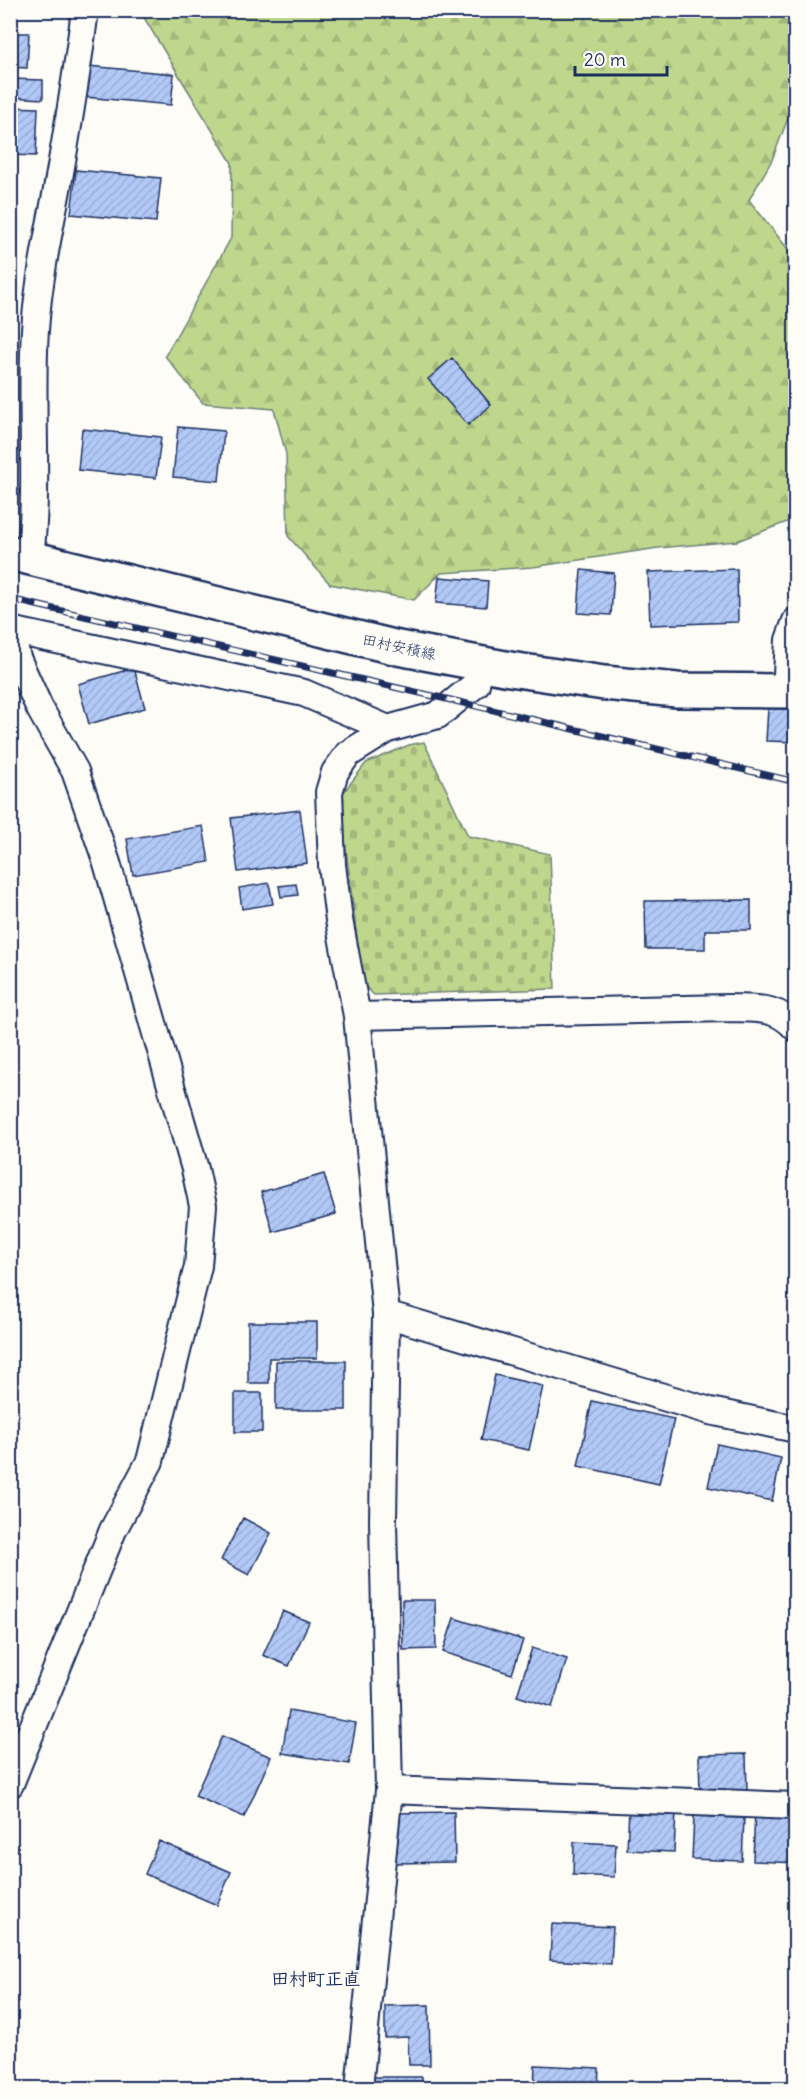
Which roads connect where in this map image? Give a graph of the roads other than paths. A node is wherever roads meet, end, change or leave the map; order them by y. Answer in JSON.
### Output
{"nodes":[{"id":1,"x":85,"y":10,"type":"edge"},
{"id":2,"x":20,"y":556,"type":"edge"},
{"id":3,"x":795,"y":621,"type":"edge"},
{"id":4,"x":480,"y":663,"type":"junction"},
{"id":5,"x":791,"y":691,"type":"edge"},
{"id":6,"x":388,"y":729,"type":"junction"},
{"id":7,"x":357,"y":1016,"type":"junction"},
{"id":8,"x":795,"y":1028,"type":"edge"},
{"id":9,"x":386,"y":1314,"type":"junction"},
{"id":10,"x":795,"y":1429,"type":"edge"},
{"id":11,"x":10,"y":1784,"type":"edge"},
{"id":12,"x":389,"y":1790,"type":"junction"},
{"id":13,"x":795,"y":1806,"type":"edge"},
{"id":14,"x":359,"y":2088,"type":"edge"}],
"edges":[{"from":1,"to":2,"type":"street"},
{"from":2,"to":4,"type":"main road","name":"田村安積線"},
{"from":3,"to":5,"type":"street"},
{"from":4,"to":5,"type":"main road","name":"田村安積線"},
{"from":4,"to":6,"type":"street"},
{"from":6,"to":7,"type":"street"},
{"from":6,"to":11,"type":"street"},
{"from":7,"to":8,"type":"street"},
{"from":7,"to":9,"type":"street"},
{"from":9,"to":10,"type":"street"},
{"from":9,"to":12,"type":"street"},
{"from":12,"to":13,"type":"street"},
{"from":12,"to":14,"type":"street"}]}
